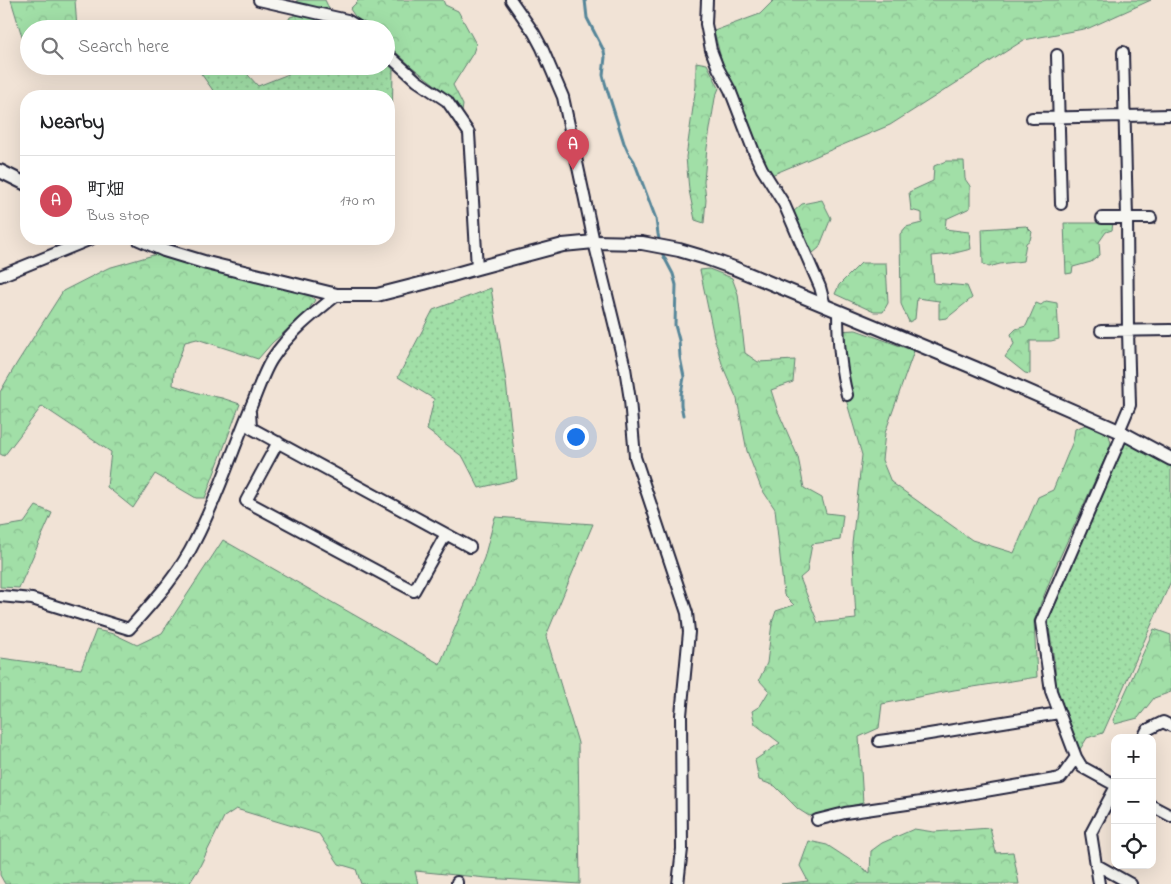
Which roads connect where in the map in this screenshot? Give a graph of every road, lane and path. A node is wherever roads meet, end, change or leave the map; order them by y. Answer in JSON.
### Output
{"nodes":[{"id":1,"x":259,"y":0,"type":"edge"},
{"id":2,"x":512,"y":0,"type":"edge"},
{"id":3,"x":708,"y":0,"type":"edge"},
{"id":4,"x":347,"y":20,"type":"edge"},
{"id":5,"x":1123,"y":52,"type":"dead end"},
{"id":6,"x":1057,"y":55,"type":"dead end"},
{"id":7,"x":395,"y":61,"type":"edge"},
{"id":8,"x":1171,"y":115,"type":"edge"},
{"id":9,"x":1125,"y":116,"type":"junction"},
{"id":10,"x":1059,"y":117,"type":"junction"},
{"id":11,"x":1032,"y":118,"type":"dead end"},
{"id":12,"x":0,"y":171,"type":"edge"},
{"id":13,"x":20,"y":181,"type":"edge"},
{"id":14,"x":1061,"y":204,"type":"dead end"},
{"id":15,"x":1102,"y":218,"type":"dead end"},
{"id":16,"x":1127,"y":218,"type":"junction"},
{"id":17,"x":1151,"y":218,"type":"dead end"},
{"id":18,"x":594,"y":242,"type":"junction"},
{"id":19,"x":76,"y":245,"type":"edge"},
{"id":20,"x":153,"y":245,"type":"edge"},
{"id":21,"x":477,"y":268,"type":"junction"},
{"id":22,"x":0,"y":276,"type":"edge"},
{"id":23,"x":337,"y":295,"type":"junction"},
{"id":24,"x":824,"y":306,"type":"junction"},
{"id":25,"x":838,"y":311,"type":"junction"},
{"id":26,"x":1128,"y":330,"type":"junction"},
{"id":27,"x":1171,"y":330,"type":"edge"},
{"id":28,"x":1101,"y":331,"type":"dead end"},
{"id":29,"x":847,"y":395,"type":"dead end"},
{"id":30,"x":250,"y":409,"type":"junction"},
{"id":31,"x":1121,"y":432,"type":"junction"},
{"id":32,"x":278,"y":442,"type":"junction"},
{"id":33,"x":1171,"y":459,"type":"edge"},
{"id":34,"x":446,"y":534,"type":"junction"},
{"id":35,"x":470,"y":548,"type":"dead end"},
{"id":36,"x":0,"y":596,"type":"edge"},
{"id":37,"x":1060,"y":713,"type":"junction"},
{"id":38,"x":1171,"y":726,"type":"edge"},
{"id":39,"x":1144,"y":734,"type":"edge"},
{"id":40,"x":879,"y":741,"type":"dead end"},
{"id":41,"x":1076,"y":757,"type":"junction"},
{"id":42,"x":1111,"y":785,"type":"edge"},
{"id":43,"x":1111,"y":795,"type":"edge"},
{"id":44,"x":1156,"y":808,"type":"edge"},
{"id":45,"x":1171,"y":816,"type":"edge"},
{"id":46,"x":818,"y":820,"type":"dead end"},
{"id":47,"x":1096,"y":865,"type":"junction"},
{"id":48,"x":678,"y":884,"type":"edge"},
{"id":49,"x":1099,"y":884,"type":"edge"},
{"id":50,"x":1131,"y":884,"type":"edge"}],
"edges":[{"from":1,"to":4,"type":"street"},
{"from":2,"to":18,"type":"street"},
{"from":3,"to":24,"type":"street"},
{"from":5,"to":9,"type":"street"},
{"from":6,"to":10,"type":"street"},
{"from":7,"to":21,"type":"street"},
{"from":8,"to":9,"type":"street"},
{"from":9,"to":10,"type":"street"},
{"from":9,"to":16,"type":"street"},
{"from":10,"to":11,"type":"street"},
{"from":10,"to":14,"type":"street"},
{"from":12,"to":13,"type":"street"},
{"from":15,"to":16,"type":"street"},
{"from":16,"to":17,"type":"street"},
{"from":16,"to":26,"type":"street"},
{"from":18,"to":21,"type":"street"},
{"from":18,"to":24,"type":"street"},
{"from":18,"to":48,"type":"street"},
{"from":19,"to":22,"type":"street"},
{"from":20,"to":23,"type":"street"},
{"from":21,"to":23,"type":"street"},
{"from":23,"to":30,"type":"street"},
{"from":24,"to":25,"type":"street"},
{"from":25,"to":29,"type":"street"},
{"from":25,"to":31,"type":"street"},
{"from":26,"to":27,"type":"street"},
{"from":26,"to":28,"type":"street"},
{"from":26,"to":31,"type":"street"},
{"from":30,"to":32,"type":"street"},
{"from":30,"to":36,"type":"street"},
{"from":31,"to":33,"type":"street"},
{"from":31,"to":37,"type":"street"},
{"from":32,"to":34,"type":"street"},
{"from":32,"to":34,"type":"street"},
{"from":34,"to":35,"type":"street"},
{"from":37,"to":40,"type":"street"},
{"from":37,"to":41,"type":"street"},
{"from":38,"to":39,"type":"street"},
{"from":41,"to":42,"type":"street"},
{"from":41,"to":46,"type":"street"},
{"from":43,"to":47,"type":"street"},
{"from":44,"to":45,"type":"street"},
{"from":47,"to":49,"type":"street"},
{"from":47,"to":50,"type":"street"}]}
